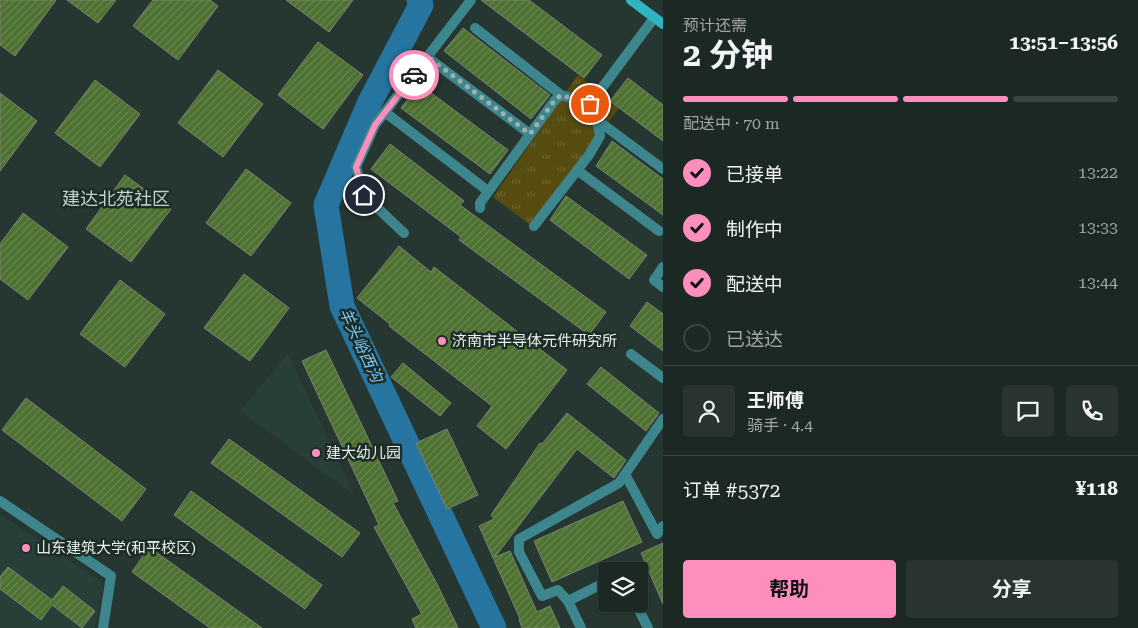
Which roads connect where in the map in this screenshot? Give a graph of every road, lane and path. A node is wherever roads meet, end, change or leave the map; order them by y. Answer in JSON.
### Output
{"nodes":[{"id":1,"x":471,"y":0,"type":"edge"},
{"id":2,"x":631,"y":0,"type":"edge"},
{"id":3,"x":659,"y":21,"type":"edge"},
{"id":4,"x":475,"y":28,"type":"dead end"},
{"id":5,"x":428,"y":57,"type":"junction"},
{"id":6,"x":561,"y":95,"type":"junction"},
{"id":7,"x":590,"y":104,"type":"junction"},
{"id":8,"x":386,"y":113,"type":"junction"},
{"id":9,"x":597,"y":120,"type":"junction"},
{"id":10,"x":530,"y":134,"type":"junction"},
{"id":11,"x":663,"y":169,"type":"edge"},
{"id":12,"x":578,"y":170,"type":"junction"},
{"id":13,"x":488,"y":191,"type":"junction"},
{"id":14,"x":480,"y":208,"type":"dead end"},
{"id":15,"x":534,"y":226,"type":"dead end"},
{"id":16,"x":659,"y":231,"type":"dead end"},
{"id":17,"x":404,"y":233,"type":"dead end"},
{"id":18,"x":663,"y":267,"type":"edge"},
{"id":19,"x":663,"y":287,"type":"edge"},
{"id":20,"x":631,"y":354,"type":"dead end"},
{"id":21,"x":663,"y":378,"type":"edge"},
{"id":22,"x":663,"y":419,"type":"edge"},
{"id":23,"x":626,"y":474,"type":"junction"},
{"id":24,"x":0,"y":501,"type":"edge"},
{"id":25,"x":663,"y":526,"type":"edge"},
{"id":26,"x":598,"y":586,"type":"edge"},
{"id":27,"x":568,"y":601,"type":"junction"},
{"id":28,"x":640,"y":612,"type":"edge"},
{"id":29,"x":103,"y":628,"type":"edge"},
{"id":30,"x":581,"y":628,"type":"edge"},
{"id":31,"x":648,"y":628,"type":"edge"}],
"edges":[{"from":1,"to":5,"type":"street"},
{"from":2,"to":3,"type":"main road"},
{"from":3,"to":7,"type":"street"},
{"from":4,"to":6,"type":"street"},
{"from":5,"to":8,"type":"street"},
{"from":5,"to":10,"type":"street"},
{"from":6,"to":7,"type":"street"},
{"from":6,"to":10,"type":"street"},
{"from":7,"to":9,"type":"street"},
{"from":8,"to":13,"type":"street"},
{"from":8,"to":17,"type":"street"},
{"from":9,"to":11,"type":"street"},
{"from":9,"to":12,"type":"street"},
{"from":10,"to":13,"type":"street"},
{"from":12,"to":15,"type":"street"},
{"from":12,"to":16,"type":"street"},
{"from":13,"to":14,"type":"street"},
{"from":18,"to":19,"type":"street"},
{"from":20,"to":21,"type":"street"},
{"from":22,"to":23,"type":"street"},
{"from":23,"to":25,"type":"street"},
{"from":23,"to":27,"type":"street"},
{"from":24,"to":29,"type":"street"},
{"from":26,"to":27,"type":"street"},
{"from":27,"to":30,"type":"street"},
{"from":28,"to":31,"type":"street"}]}
